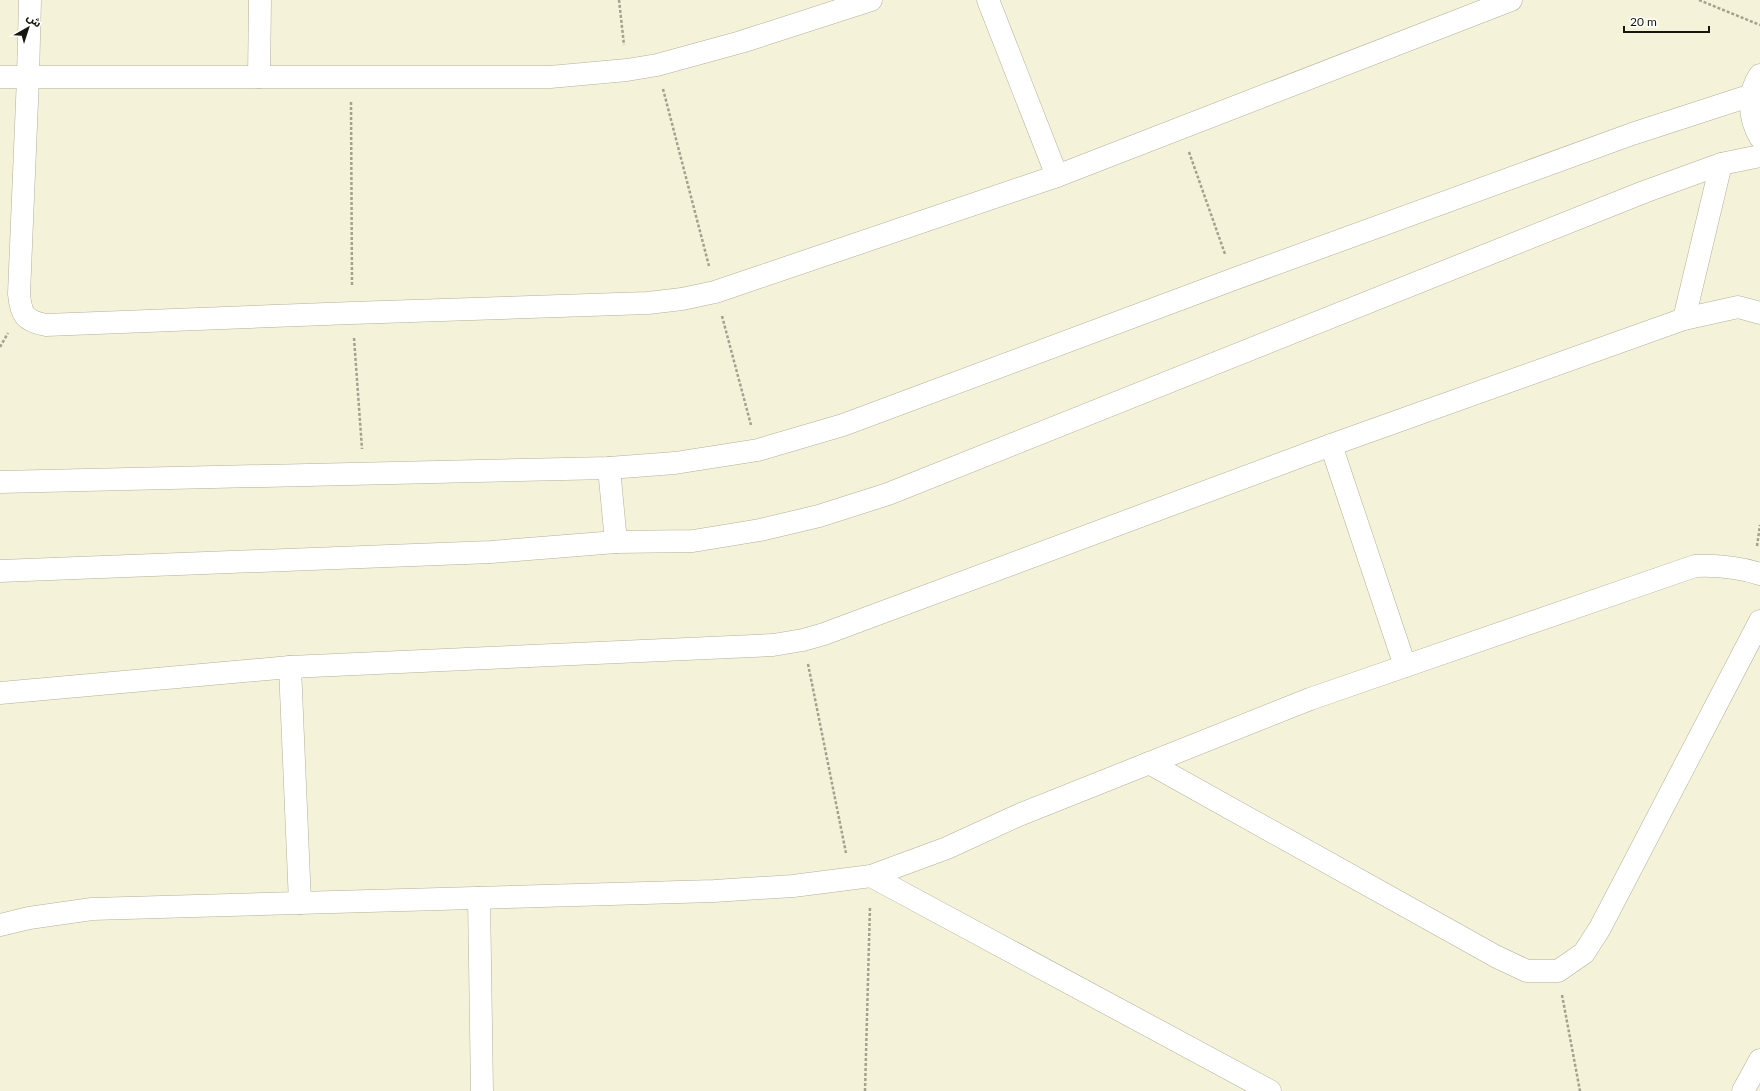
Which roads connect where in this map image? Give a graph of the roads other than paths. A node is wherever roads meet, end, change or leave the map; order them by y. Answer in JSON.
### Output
{"nodes":[{"id":1,"x":30,"y":0,"type":"edge"},
{"id":2,"x":260,"y":0,"type":"edge"},
{"id":3,"x":871,"y":0,"type":"edge"},
{"id":4,"x":988,"y":0,"type":"edge"},
{"id":5,"x":1511,"y":0,"type":"edge"},
{"id":6,"x":1760,"y":75,"type":"edge"},
{"id":7,"x":0,"y":77,"type":"edge"},
{"id":8,"x":28,"y":77,"type":"junction"},
{"id":9,"x":259,"y":77,"type":"junction"},
{"id":10,"x":1752,"y":95,"type":"junction"},
{"id":11,"x":1760,"y":137,"type":"edge"},
{"id":12,"x":1760,"y":156,"type":"edge"},
{"id":13,"x":1721,"y":164,"type":"junction"},
{"id":14,"x":1058,"y":176,"type":"junction"},
{"id":15,"x":1760,"y":313,"type":"edge"},
{"id":16,"x":1684,"y":319,"type":"junction"},
{"id":17,"x":1331,"y":445,"type":"junction"},
{"id":18,"x":609,"y":468,"type":"junction"},
{"id":19,"x":0,"y":482,"type":"edge"},
{"id":20,"x":616,"y":542,"type":"junction"},
{"id":21,"x":0,"y":571,"type":"edge"},
{"id":22,"x":1760,"y":574,"type":"edge"},
{"id":23,"x":1760,"y":621,"type":"edge"},
{"id":24,"x":1405,"y":666,"type":"junction"},
{"id":25,"x":290,"y":667,"type":"junction"},
{"id":26,"x":0,"y":693,"type":"edge"},
{"id":27,"x":1149,"y":763,"type":"junction"},
{"id":28,"x":861,"y":877,"type":"junction"},
{"id":29,"x":479,"y":898,"type":"junction"},
{"id":30,"x":300,"y":903,"type":"junction"},
{"id":31,"x":0,"y":925,"type":"edge"},
{"id":32,"x":1760,"y":1060,"type":"edge"},
{"id":33,"x":482,"y":1091,"type":"edge"},
{"id":34,"x":1270,"y":1091,"type":"edge"},
{"id":35,"x":1743,"y":1091,"type":"edge"}],
"edges":[{"from":1,"to":8,"type":"street"},
{"from":2,"to":9,"type":"street"},
{"from":3,"to":9,"type":"street"},
{"from":4,"to":14,"type":"street"},
{"from":5,"to":14,"type":"street"},
{"from":6,"to":10,"type":"street"},
{"from":7,"to":8,"type":"street"},
{"from":8,"to":9,"type":"street"},
{"from":8,"to":14,"type":"street"},
{"from":10,"to":11,"type":"street"},
{"from":10,"to":18,"type":"street"},
{"from":12,"to":13,"type":"street"},
{"from":13,"to":16,"type":"street"},
{"from":13,"to":20,"type":"street"},
{"from":15,"to":16,"type":"street"},
{"from":16,"to":17,"type":"street"},
{"from":17,"to":24,"type":"street"},
{"from":17,"to":25,"type":"street"},
{"from":18,"to":19,"type":"street"},
{"from":18,"to":20,"type":"street"},
{"from":20,"to":21,"type":"street"},
{"from":22,"to":24,"type":"street"},
{"from":23,"to":27,"type":"street"},
{"from":24,"to":27,"type":"street"},
{"from":25,"to":26,"type":"street"},
{"from":25,"to":30,"type":"street"},
{"from":27,"to":28,"type":"street"},
{"from":28,"to":29,"type":"street"},
{"from":28,"to":34,"type":"street"},
{"from":29,"to":30,"type":"street"},
{"from":29,"to":33,"type":"street"},
{"from":30,"to":31,"type":"street"},
{"from":32,"to":35,"type":"street"}]}
